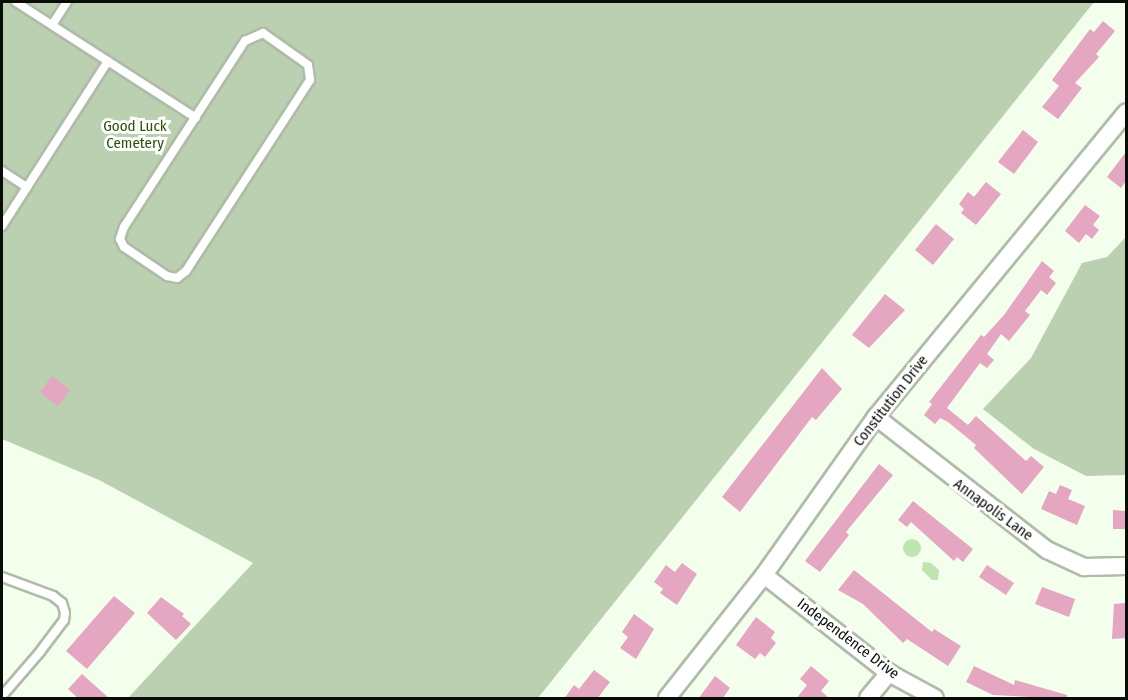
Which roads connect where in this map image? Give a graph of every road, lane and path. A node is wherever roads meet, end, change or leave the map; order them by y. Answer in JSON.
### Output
{"nodes":[{"id":1,"x":16,"y":2,"type":"edge"},
{"id":2,"x":67,"y":2,"type":"edge"},
{"id":3,"x":52,"y":25,"type":"junction"},
{"id":4,"x":108,"y":61,"type":"junction"},
{"id":5,"x":1126,"y":113,"type":"edge"},
{"id":6,"x":196,"y":118,"type":"junction"},
{"id":7,"x":2,"y":171,"type":"edge"},
{"id":8,"x":27,"y":188,"type":"junction"},
{"id":9,"x":2,"y":226,"type":"edge"},
{"id":10,"x":876,"y":417,"type":"junction"},
{"id":11,"x":1126,"y":566,"type":"edge"},
{"id":12,"x":764,"y":575,"type":"junction"},
{"id":13,"x":2,"y":577,"type":"edge"},
{"id":14,"x":889,"y":673,"type":"junction"},
{"id":15,"x":2,"y":696,"type":"edge"},
{"id":16,"x":667,"y":699,"type":"edge"},
{"id":17,"x":868,"y":699,"type":"edge"},
{"id":18,"x":935,"y":699,"type":"edge"}],
"edges":[{"from":1,"to":3,"type":"lane"},
{"from":2,"to":3,"type":"lane"},
{"from":3,"to":4,"type":"lane"},
{"from":4,"to":6,"type":"lane"},
{"from":4,"to":8,"type":"lane"},
{"from":5,"to":10,"type":"street","name":"Constitution Drive"},
{"from":6,"to":6,"type":"lane"},
{"from":7,"to":8,"type":"lane"},
{"from":8,"to":9,"type":"lane"},
{"from":10,"to":11,"type":"street","name":"Annapolis Lane"},
{"from":10,"to":12,"type":"street","name":"Constitution Drive"},
{"from":12,"to":14,"type":"street","name":"Independence Drive"},
{"from":12,"to":16,"type":"street","name":"Constitution Drive"},
{"from":13,"to":15,"type":"lane"},
{"from":14,"to":17,"type":"street"},
{"from":14,"to":18,"type":"street","name":"Independence Drive"}]}
